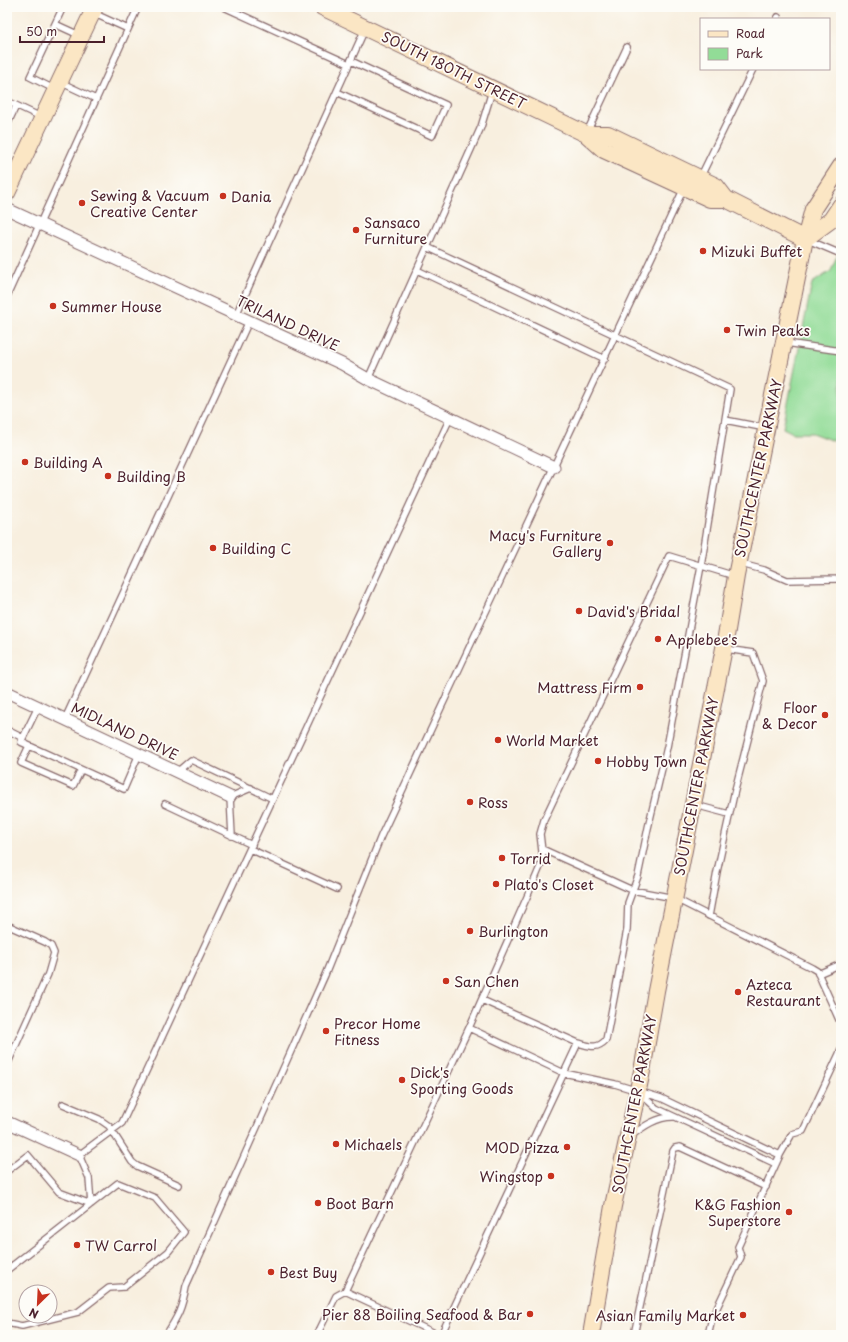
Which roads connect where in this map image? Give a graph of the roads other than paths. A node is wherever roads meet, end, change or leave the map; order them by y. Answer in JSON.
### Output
{"nodes":[{"id":1,"x":63,"y":7,"type":"edge"},
{"id":2,"x":138,"y":7,"type":"edge"},
{"id":3,"x":224,"y":7,"type":"edge"},
{"id":4,"x":322,"y":7,"type":"edge"},
{"id":5,"x":94,"y":10,"type":"edge"},
{"id":6,"x":55,"y":24,"type":"junction"},
{"id":7,"x":366,"y":28,"type":"junction"},
{"id":8,"x":128,"y":29,"type":"junction"},
{"id":9,"x":82,"y":36,"type":"junction"},
{"id":10,"x":627,"y":47,"type":"dead end"},
{"id":11,"x":350,"y":62,"type":"junction"},
{"id":12,"x":753,"y":70,"type":"edge"},
{"id":13,"x":58,"y":86,"type":"junction"},
{"id":14,"x":493,"y":89,"type":"junction"},
{"id":15,"x":337,"y":92,"type":"junction"},
{"id":16,"x":96,"y":99,"type":"junction"},
{"id":17,"x":7,"y":101,"type":"edge"},
{"id":18,"x":16,"y":106,"type":"junction"},
{"id":19,"x":43,"y":118,"type":"junction"},
{"id":20,"x":7,"y":125,"type":"edge"},
{"id":21,"x":586,"y":134,"type":"junction"},
{"id":22,"x":841,"y":166,"type":"edge"},
{"id":23,"x":700,"y":178,"type":"junction"},
{"id":24,"x":685,"y":186,"type":"junction"},
{"id":25,"x":7,"y":193,"type":"edge"},
{"id":26,"x":726,"y":199,"type":"junction"},
{"id":27,"x":841,"y":205,"type":"edge"},
{"id":28,"x":7,"y":209,"type":"edge"},
{"id":29,"x":39,"y":224,"type":"junction"},
{"id":30,"x":805,"y":239,"type":"junction"},
{"id":31,"x":427,"y":247,"type":"junction"},
{"id":32,"x":841,"y":254,"type":"edge"},
{"id":33,"x":417,"y":270,"type":"junction"},
{"id":34,"x":7,"y":296,"type":"edge"},
{"id":35,"x":236,"y":316,"type":"junction"},
{"id":36,"x":249,"y":321,"type":"junction"},
{"id":37,"x":616,"y":335,"type":"junction"},
{"id":38,"x":784,"y":343,"type":"junction"},
{"id":39,"x":841,"y":351,"type":"edge"},
{"id":40,"x":605,"y":359,"type":"junction"},
{"id":41,"x":368,"y":379,"type":"junction"},
{"id":42,"x":450,"y":418,"type":"junction"},
{"id":43,"x":725,"y":420,"type":"junction"},
{"id":44,"x":766,"y":428,"type":"junction"},
{"id":45,"x":554,"y":467,"type":"junction"},
{"id":46,"x":700,"y":566,"type":"junction"},
{"id":47,"x":737,"y":570,"type":"junction"},
{"id":48,"x":841,"y":577,"type":"edge"},
{"id":49,"x":724,"y":648,"type":"junction"},
{"id":50,"x":7,"y":692,"type":"edge"},
{"id":51,"x":38,"y":707,"type":"junction"},
{"id":52,"x":65,"y":719,"type":"junction"},
{"id":53,"x":7,"y":730,"type":"edge"},
{"id":54,"x":23,"y":738,"type":"junction"},
{"id":55,"x":29,"y":746,"type":"junction"},
{"id":56,"x":139,"y":754,"type":"junction"},
{"id":57,"x":81,"y":770,"type":"junction"},
{"id":58,"x":177,"y":772,"type":"junction"},
{"id":59,"x":251,"y":788,"type":"junction"},
{"id":60,"x":230,"y":797,"type":"junction"},
{"id":61,"x":273,"y":799,"type":"junction"},
{"id":62,"x":165,"y":804,"type":"dead end"},
{"id":63,"x":692,"y":804,"type":"junction"},
{"id":64,"x":730,"y":814,"type":"junction"},
{"id":65,"x":232,"y":836,"type":"junction"},
{"id":66,"x":251,"y":847,"type":"junction"},
{"id":67,"x":542,"y":849,"type":"junction"},
{"id":68,"x":337,"y":889,"type":"dead end"},
{"id":69,"x":632,"y":890,"type":"junction"},
{"id":70,"x":674,"y":898,"type":"junction"},
{"id":71,"x":709,"y":916,"type":"junction"},
{"id":72,"x":7,"y":925,"type":"edge"},
{"id":73,"x":841,"y":964,"type":"edge"},
{"id":74,"x":818,"y":974,"type":"junction"},
{"id":75,"x":482,"y":1000,"type":"junction"},
{"id":76,"x":841,"y":1024,"type":"edge"},
{"id":77,"x":469,"y":1028,"type":"junction"},
{"id":78,"x":578,"y":1043,"type":"junction"},
{"id":79,"x":841,"y":1050,"type":"edge"},
{"id":80,"x":7,"y":1066,"type":"edge"},
{"id":81,"x":564,"y":1073,"type":"junction"},
{"id":82,"x":638,"y":1091,"type":"junction"},
{"id":83,"x":64,"y":1104,"type":"dead end"},
{"id":84,"x":676,"y":1117,"type":"junction"},
{"id":85,"x":7,"y":1122,"type":"edge"},
{"id":86,"x":112,"y":1130,"type":"junction"},
{"id":87,"x":627,"y":1138,"type":"junction"},
{"id":88,"x":79,"y":1155,"type":"junction"},
{"id":89,"x":780,"y":1155,"type":"junction"},
{"id":90,"x":776,"y":1164,"type":"junction"},
{"id":91,"x":7,"y":1171,"type":"edge"},
{"id":92,"x":179,"y":1185,"type":"dead end"},
{"id":93,"x":766,"y":1187,"type":"junction"},
{"id":94,"x":91,"y":1204,"type":"junction"},
{"id":95,"x":7,"y":1270,"type":"edge"},
{"id":96,"x":345,"y":1290,"type":"junction"},
{"id":97,"x":7,"y":1323,"type":"edge"},
{"id":98,"x":166,"y":1335,"type":"edge"},
{"id":99,"x":317,"y":1335,"type":"edge"},
{"id":100,"x":440,"y":1335,"type":"edge"},
{"id":101,"x":591,"y":1335,"type":"edge"},
{"id":102,"x":634,"y":1335,"type":"edge"},
{"id":103,"x":708,"y":1335,"type":"edge"}],
"edges":[{"from":1,"to":6,"type":"lane"},
{"from":2,"to":8,"type":"lane"},
{"from":3,"to":11,"type":"lane"},
{"from":4,"to":7,"type":"main road","name":"SOUTH 180TH STREET"},
{"from":5,"to":8,"type":"lane"},
{"from":5,"to":9,"type":"main road"},
{"from":6,"to":9,"type":"lane"},
{"from":6,"to":13,"type":"lane"},
{"from":7,"to":11,"type":"lane"},
{"from":7,"to":14,"type":"main road","name":"SOUTH 180TH STREET"},
{"from":8,"to":16,"type":"lane"},
{"from":9,"to":13,"type":"main road"},
{"from":10,"to":21,"type":"lane"},
{"from":11,"to":15,"type":"lane"},
{"from":11,"to":15,"type":"lane"},
{"from":12,"to":23,"type":"lane"},
{"from":13,"to":16,"type":"lane"},
{"from":13,"to":19,"type":"main road"},
{"from":14,"to":21,"type":"main road","name":"SOUTH 180TH STREET"},
{"from":14,"to":31,"type":"lane"},
{"from":15,"to":35,"type":"lane"},
{"from":16,"to":29,"type":"lane"},
{"from":17,"to":18,"type":"lane"},
{"from":18,"to":19,"type":"lane"},
{"from":18,"to":20,"type":"lane"},
{"from":19,"to":25,"type":"main road"},
{"from":21,"to":23,"type":"main road","name":"SOUTH 180TH STREET"},
{"from":21,"to":24,"type":"main road","name":"SOUTH 180TH STREET"},
{"from":22,"to":30,"type":"main road","name":"SOUTHCENTER PARKWAY"},
{"from":23,"to":26,"type":"main road","name":"SOUTH 180TH STREET"},
{"from":24,"to":26,"type":"main road","name":"SOUTH 180TH STREET"},
{"from":24,"to":37,"type":"lane"},
{"from":26,"to":30,"type":"main road","name":"SOUTH 180TH STREET"},
{"from":27,"to":30,"type":"main road"},
{"from":28,"to":29,"type":"street","name":"TRILAND DRIVE"},
{"from":29,"to":34,"type":"lane"},
{"from":29,"to":35,"type":"street","name":"TRILAND DRIVE"},
{"from":30,"to":32,"type":"lane"},
{"from":30,"to":38,"type":"main road","name":"SOUTHCENTER PARKWAY"},
{"from":31,"to":33,"type":"lane"},
{"from":31,"to":37,"type":"lane"},
{"from":33,"to":40,"type":"lane"},
{"from":33,"to":41,"type":"lane"},
{"from":35,"to":36,"type":"street","name":"TRILAND DRIVE"},
{"from":36,"to":41,"type":"street","name":"TRILAND DRIVE"},
{"from":36,"to":52,"type":"lane"},
{"from":37,"to":40,"type":"lane"},
{"from":37,"to":43,"type":"lane"},
{"from":38,"to":39,"type":"lane"},
{"from":38,"to":44,"type":"main road","name":"SOUTHCENTER PARKWAY"},
{"from":40,"to":45,"type":"lane"},
{"from":41,"to":42,"type":"street","name":"TRILAND DRIVE"},
{"from":42,"to":45,"type":"street","name":"TRILAND DRIVE"},
{"from":42,"to":61,"type":"lane"},
{"from":43,"to":44,"type":"lane"},
{"from":43,"to":46,"type":"lane"},
{"from":44,"to":47,"type":"main road","name":"SOUTHCENTER PARKWAY"},
{"from":45,"to":98,"type":"lane"},
{"from":46,"to":47,"type":"lane"},
{"from":46,"to":67,"type":"lane"},
{"from":46,"to":69,"type":"lane"},
{"from":47,"to":48,"type":"lane"},
{"from":47,"to":49,"type":"main road","name":"SOUTHCENTER PARKWAY"},
{"from":49,"to":63,"type":"main road","name":"SOUTHCENTER PARKWAY"},
{"from":49,"to":64,"type":"lane"},
{"from":50,"to":51,"type":"street","name":"MIDLAND DRIVE"},
{"from":51,"to":52,"type":"street","name":"MIDLAND DRIVE"},
{"from":51,"to":54,"type":"lane"},
{"from":52,"to":56,"type":"street","name":"MIDLAND DRIVE"},
{"from":53,"to":54,"type":"lane"},
{"from":54,"to":55,"type":"lane"},
{"from":55,"to":57,"type":"lane"},
{"from":55,"to":57,"type":"lane"},
{"from":56,"to":57,"type":"lane"},
{"from":56,"to":58,"type":"street","name":"MIDLAND DRIVE"},
{"from":58,"to":59,"type":"lane"},
{"from":58,"to":60,"type":"street","name":"MIDLAND DRIVE"},
{"from":59,"to":60,"type":"lane"},
{"from":59,"to":61,"type":"lane"},
{"from":60,"to":65,"type":"lane"},
{"from":61,"to":66,"type":"lane"},
{"from":62,"to":65,"type":"lane"},
{"from":63,"to":64,"type":"lane"},
{"from":63,"to":70,"type":"main road","name":"SOUTHCENTER PARKWAY"},
{"from":64,"to":71,"type":"lane"},
{"from":65,"to":66,"type":"lane"},
{"from":66,"to":68,"type":"lane"},
{"from":66,"to":86,"type":"lane"},
{"from":67,"to":69,"type":"lane"},
{"from":67,"to":75,"type":"lane"},
{"from":69,"to":70,"type":"lane"},
{"from":69,"to":78,"type":"lane"},
{"from":70,"to":71,"type":"lane"},
{"from":70,"to":82,"type":"main road","name":"SOUTHCENTER PARKWAY"},
{"from":71,"to":74,"type":"lane"},
{"from":72,"to":80,"type":"lane"},
{"from":73,"to":74,"type":"lane"},
{"from":74,"to":76,"type":"lane"},
{"from":75,"to":77,"type":"lane"},
{"from":75,"to":78,"type":"lane"},
{"from":77,"to":81,"type":"lane"},
{"from":77,"to":96,"type":"lane"},
{"from":78,"to":81,"type":"lane"},
{"from":79,"to":89,"type":"lane"},
{"from":81,"to":82,"type":"lane"},
{"from":81,"to":100,"type":"lane"},
{"from":82,"to":84,"type":"lane"},
{"from":82,"to":87,"type":"main road","name":"SOUTHCENTER PARKWAY"},
{"from":82,"to":89,"type":"lane"},
{"from":83,"to":86,"type":"lane"},
{"from":84,"to":87,"type":"lane"},
{"from":84,"to":90,"type":"lane"},
{"from":85,"to":88,"type":"street"},
{"from":86,"to":88,"type":"lane"},
{"from":86,"to":92,"type":"lane"},
{"from":87,"to":101,"type":"main road","name":"SOUTHCENTER PARKWAY"},
{"from":88,"to":94,"type":"lane"},
{"from":89,"to":90,"type":"lane"},
{"from":90,"to":93,"type":"lane"},
{"from":91,"to":94,"type":"lane"},
{"from":93,"to":102,"type":"lane"},
{"from":93,"to":103,"type":"lane"},
{"from":94,"to":95,"type":"lane"},
{"from":94,"to":97,"type":"lane"},
{"from":96,"to":99,"type":"lane"},
{"from":96,"to":100,"type":"lane"}]}
